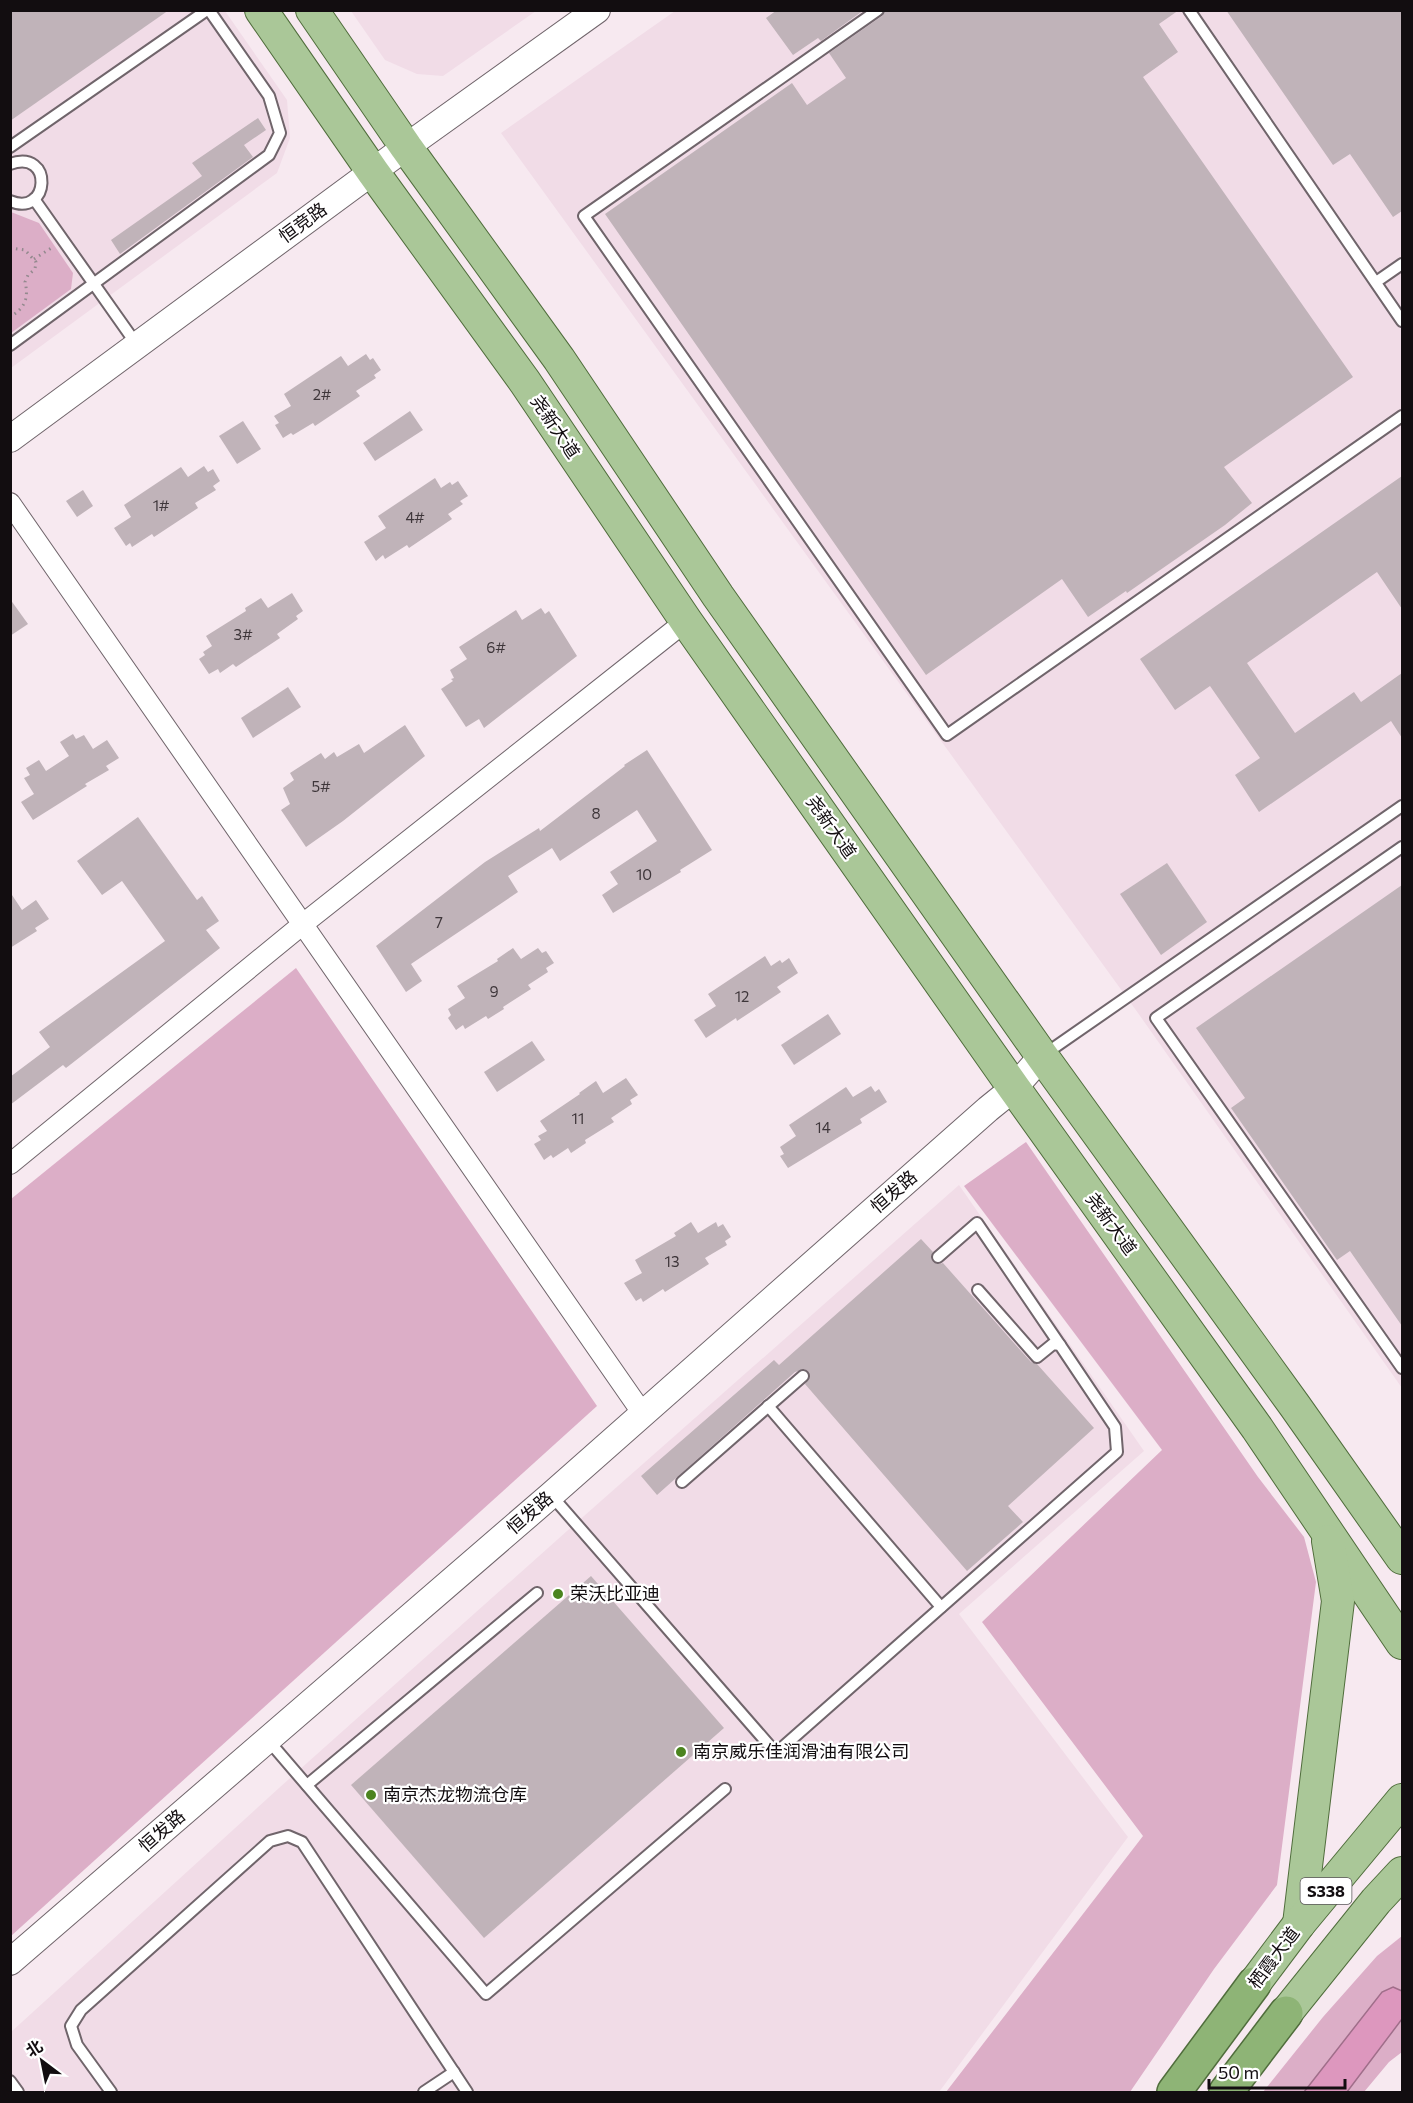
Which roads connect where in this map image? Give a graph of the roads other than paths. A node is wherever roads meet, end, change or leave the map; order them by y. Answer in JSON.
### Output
{"nodes":[{"id":1,"x":208,"y":10,"type":"edge"},
{"id":2,"x":261,"y":10,"type":"edge"},
{"id":3,"x":312,"y":10,"type":"edge"},
{"id":4,"x":597,"y":10,"type":"edge"},
{"id":5,"x":878,"y":10,"type":"edge"},
{"id":6,"x":1189,"y":10,"type":"edge"},
{"id":7,"x":10,"y":147,"type":"edge"},
{"id":8,"x":406,"y":147,"type":"junction"},
{"id":9,"x":10,"y":164,"type":"edge"},
{"id":10,"x":373,"y":172,"type":"junction"},
{"id":11,"x":34,"y":199,"type":"junction"},
{"id":12,"x":10,"y":201,"type":"edge"},
{"id":13,"x":1402,"y":264,"type":"edge"},
{"id":14,"x":1376,"y":282,"type":"junction"},
{"id":15,"x":94,"y":284,"type":"junction"},
{"id":16,"x":1402,"y":321,"type":"edge"},
{"id":17,"x":10,"y":345,"type":"edge"},
{"id":18,"x":138,"y":345,"type":"junction"},
{"id":19,"x":1402,"y":416,"type":"edge"},
{"id":20,"x":10,"y":439,"type":"edge"},
{"id":21,"x":10,"y":503,"type":"edge"},
{"id":22,"x":686,"y":621,"type":"junction"},
{"id":23,"x":1402,"y":806,"type":"edge"},
{"id":24,"x":1402,"y":847,"type":"edge"},
{"id":25,"x":303,"y":924,"type":"junction"},
{"id":26,"x":1042,"y":1056,"type":"junction"},
{"id":27,"x":1014,"y":1088,"type":"junction"},
{"id":28,"x":10,"y":1164,"type":"edge"},
{"id":29,"x":938,"y":1257,"type":"dead end"},
{"id":30,"x":978,"y":1290,"type":"dead end"},
{"id":31,"x":1060,"y":1345,"type":"junction"},
{"id":32,"x":1402,"y":1368,"type":"edge"},
{"id":33,"x":803,"y":1376,"type":"dead end"},
{"id":34,"x":768,"y":1406,"type":"junction"},
{"id":35,"x":643,"y":1414,"type":"junction"},
{"id":36,"x":682,"y":1482,"type":"dead end"},
{"id":37,"x":550,"y":1495,"type":"junction"},
{"id":38,"x":1367,"y":1506,"type":"junction"},
{"id":39,"x":1402,"y":1532,"type":"edge"},
{"id":40,"x":1327,"y":1534,"type":"junction"},
{"id":41,"x":1402,"y":1558,"type":"edge"},
{"id":42,"x":537,"y":1593,"type":"dead end"},
{"id":43,"x":941,"y":1607,"type":"junction"},
{"id":44,"x":1402,"y":1643,"type":"edge"},
{"id":45,"x":267,"y":1740,"type":"junction"},
{"id":46,"x":307,"y":1785,"type":"junction"},
{"id":47,"x":725,"y":1790,"type":"dead end"},
{"id":48,"x":1402,"y":1800,"type":"edge"},
{"id":49,"x":1402,"y":1873,"type":"edge"},
{"id":50,"x":1389,"y":1901,"type":"edge"},
{"id":51,"x":1299,"y":1924,"type":"junction"},
{"id":52,"x":10,"y":1962,"type":"edge"},
{"id":53,"x":1254,"y":1984,"type":"joint"},
{"id":54,"x":1286,"y":2013,"type":"joint"},
{"id":55,"x":454,"y":2072,"type":"junction"},
{"id":56,"x":10,"y":2081,"type":"edge"},
{"id":57,"x":18,"y":2092,"type":"edge"},
{"id":58,"x":111,"y":2092,"type":"edge"},
{"id":59,"x":424,"y":2092,"type":"edge"},
{"id":60,"x":467,"y":2092,"type":"edge"},
{"id":61,"x":1174,"y":2092,"type":"edge"},
{"id":62,"x":1226,"y":2092,"type":"edge"}],
"edges":[{"from":1,"to":7,"type":"lane"},
{"from":1,"to":15,"type":"lane"},
{"from":2,"to":10,"type":"main road","name":"尧新大道"},
{"from":3,"to":8,"type":"main road"},
{"from":4,"to":8,"type":"street","name":"恒竞路"},
{"from":5,"to":19,"type":"lane"},
{"from":6,"to":14,"type":"lane"},
{"from":8,"to":10,"type":"street","name":"恒竞路"},
{"from":8,"to":26,"type":"main road"},
{"from":9,"to":11,"type":"lane"},
{"from":10,"to":18,"type":"street","name":"恒竞路"},
{"from":10,"to":22,"type":"main road","name":"尧新大道"},
{"from":11,"to":12,"type":"lane"},
{"from":11,"to":15,"type":"lane"},
{"from":13,"to":14,"type":"lane"},
{"from":14,"to":16,"type":"lane"},
{"from":15,"to":17,"type":"lane"},
{"from":15,"to":18,"type":"lane"},
{"from":18,"to":20,"type":"street","name":"恒竞路"},
{"from":21,"to":25,"type":"street"},
{"from":22,"to":25,"type":"street"},
{"from":22,"to":27,"type":"main road","name":"尧新大道"},
{"from":23,"to":26,"type":"lane"},
{"from":24,"to":32,"type":"lane"},
{"from":25,"to":28,"type":"street"},
{"from":25,"to":35,"type":"street"},
{"from":26,"to":27,"type":"street","name":"恒发路"},
{"from":26,"to":38,"type":"main road"},
{"from":27,"to":35,"type":"street","name":"恒发路"},
{"from":27,"to":40,"type":"main road","name":"尧新大道"},
{"from":29,"to":31,"type":"lane"},
{"from":30,"to":31,"type":"lane"},
{"from":31,"to":43,"type":"lane"},
{"from":33,"to":34,"type":"lane"},
{"from":34,"to":36,"type":"lane"},
{"from":34,"to":43,"type":"lane"},
{"from":35,"to":37,"type":"street","name":"恒发路"},
{"from":37,"to":43,"type":"lane"},
{"from":37,"to":45,"type":"street","name":"恒发路"},
{"from":38,"to":39,"type":"main road"},
{"from":38,"to":41,"type":"main road"},
{"from":40,"to":44,"type":"main road","name":"尧新大道"},
{"from":40,"to":51,"type":"main road"},
{"from":42,"to":46,"type":"lane"},
{"from":45,"to":46,"type":"lane"},
{"from":45,"to":52,"type":"street","name":"恒发路"},
{"from":46,"to":47,"type":"lane"},
{"from":48,"to":51,"type":"main road","name":"栖霞大道","number":"S338"},
{"from":49,"to":50,"type":"main road","number":"S338"},
{"from":50,"to":54,"type":"main road","number":"S338"},
{"from":51,"to":53,"type":"main road","name":"栖霞大道","number":"S338"},
{"from":53,"to":61,"type":"highway","name":"栖霞大道","number":"S338"},
{"from":54,"to":62,"type":"highway","number":"S338"},
{"from":55,"to":58,"type":"lane"},
{"from":55,"to":59,"type":"lane"},
{"from":55,"to":60,"type":"lane"},
{"from":56,"to":57,"type":"lane"}]}
